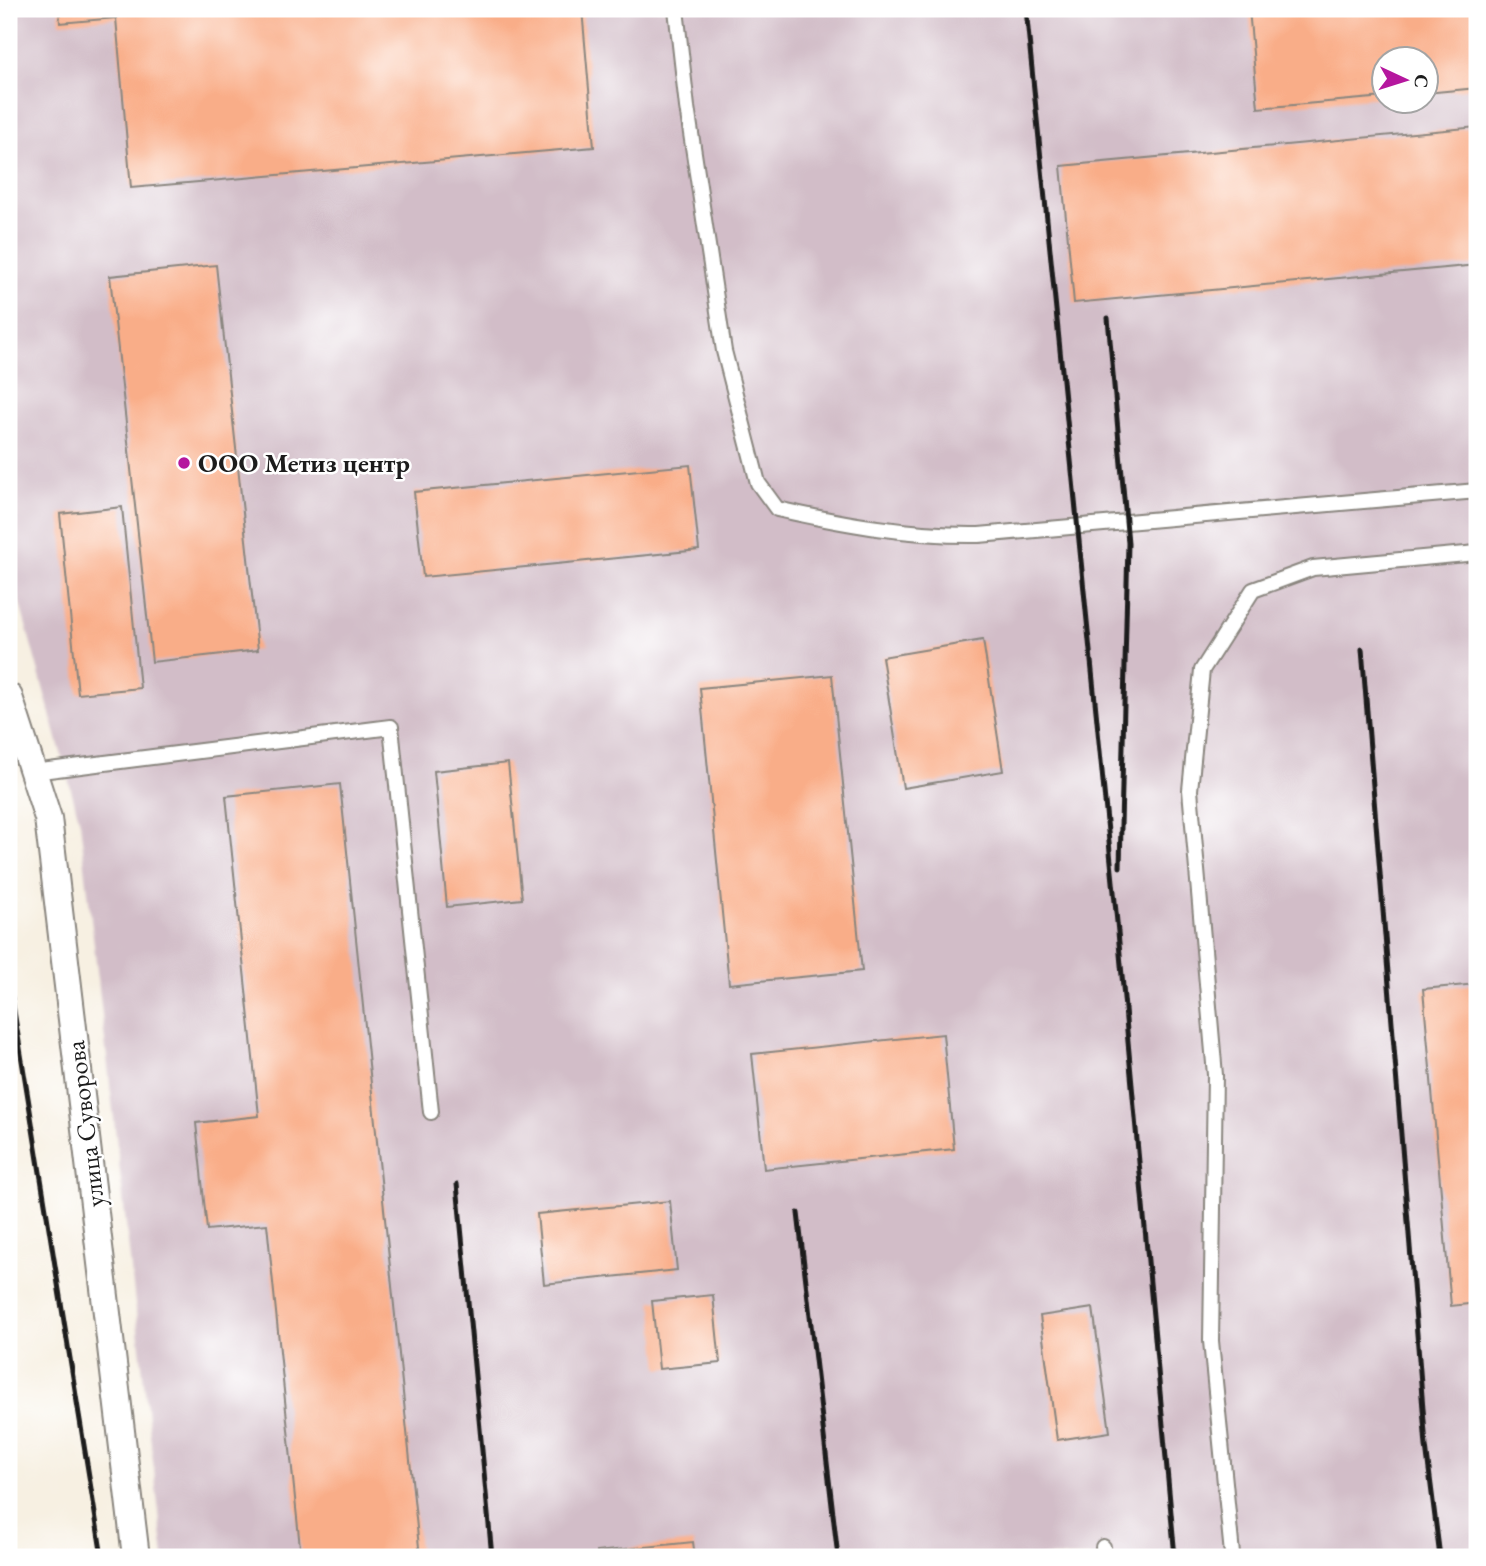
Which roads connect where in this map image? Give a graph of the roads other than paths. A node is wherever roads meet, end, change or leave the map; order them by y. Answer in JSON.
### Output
{"nodes":[{"id":1,"x":676,"y":9,"type":"edge"},
{"id":2,"x":1477,"y":491,"type":"edge"},
{"id":3,"x":1477,"y":553,"type":"edge"},
{"id":4,"x":9,"y":697,"type":"edge"},
{"id":5,"x":33,"y":772,"type":"junction"},
{"id":6,"x":431,"y":1112,"type":"dead end"},
{"id":7,"x":1232,"y":1554,"type":"dead end"},
{"id":8,"x":136,"y":1557,"type":"edge"}],
"edges":[{"from":1,"to":2,"type":"lane"},
{"from":3,"to":7,"type":"lane"},
{"from":4,"to":5,"type":"street","name":"улица Суворова"},
{"from":5,"to":6,"type":"lane"},
{"from":5,"to":8,"type":"street","name":"улица Суворова"}]}
